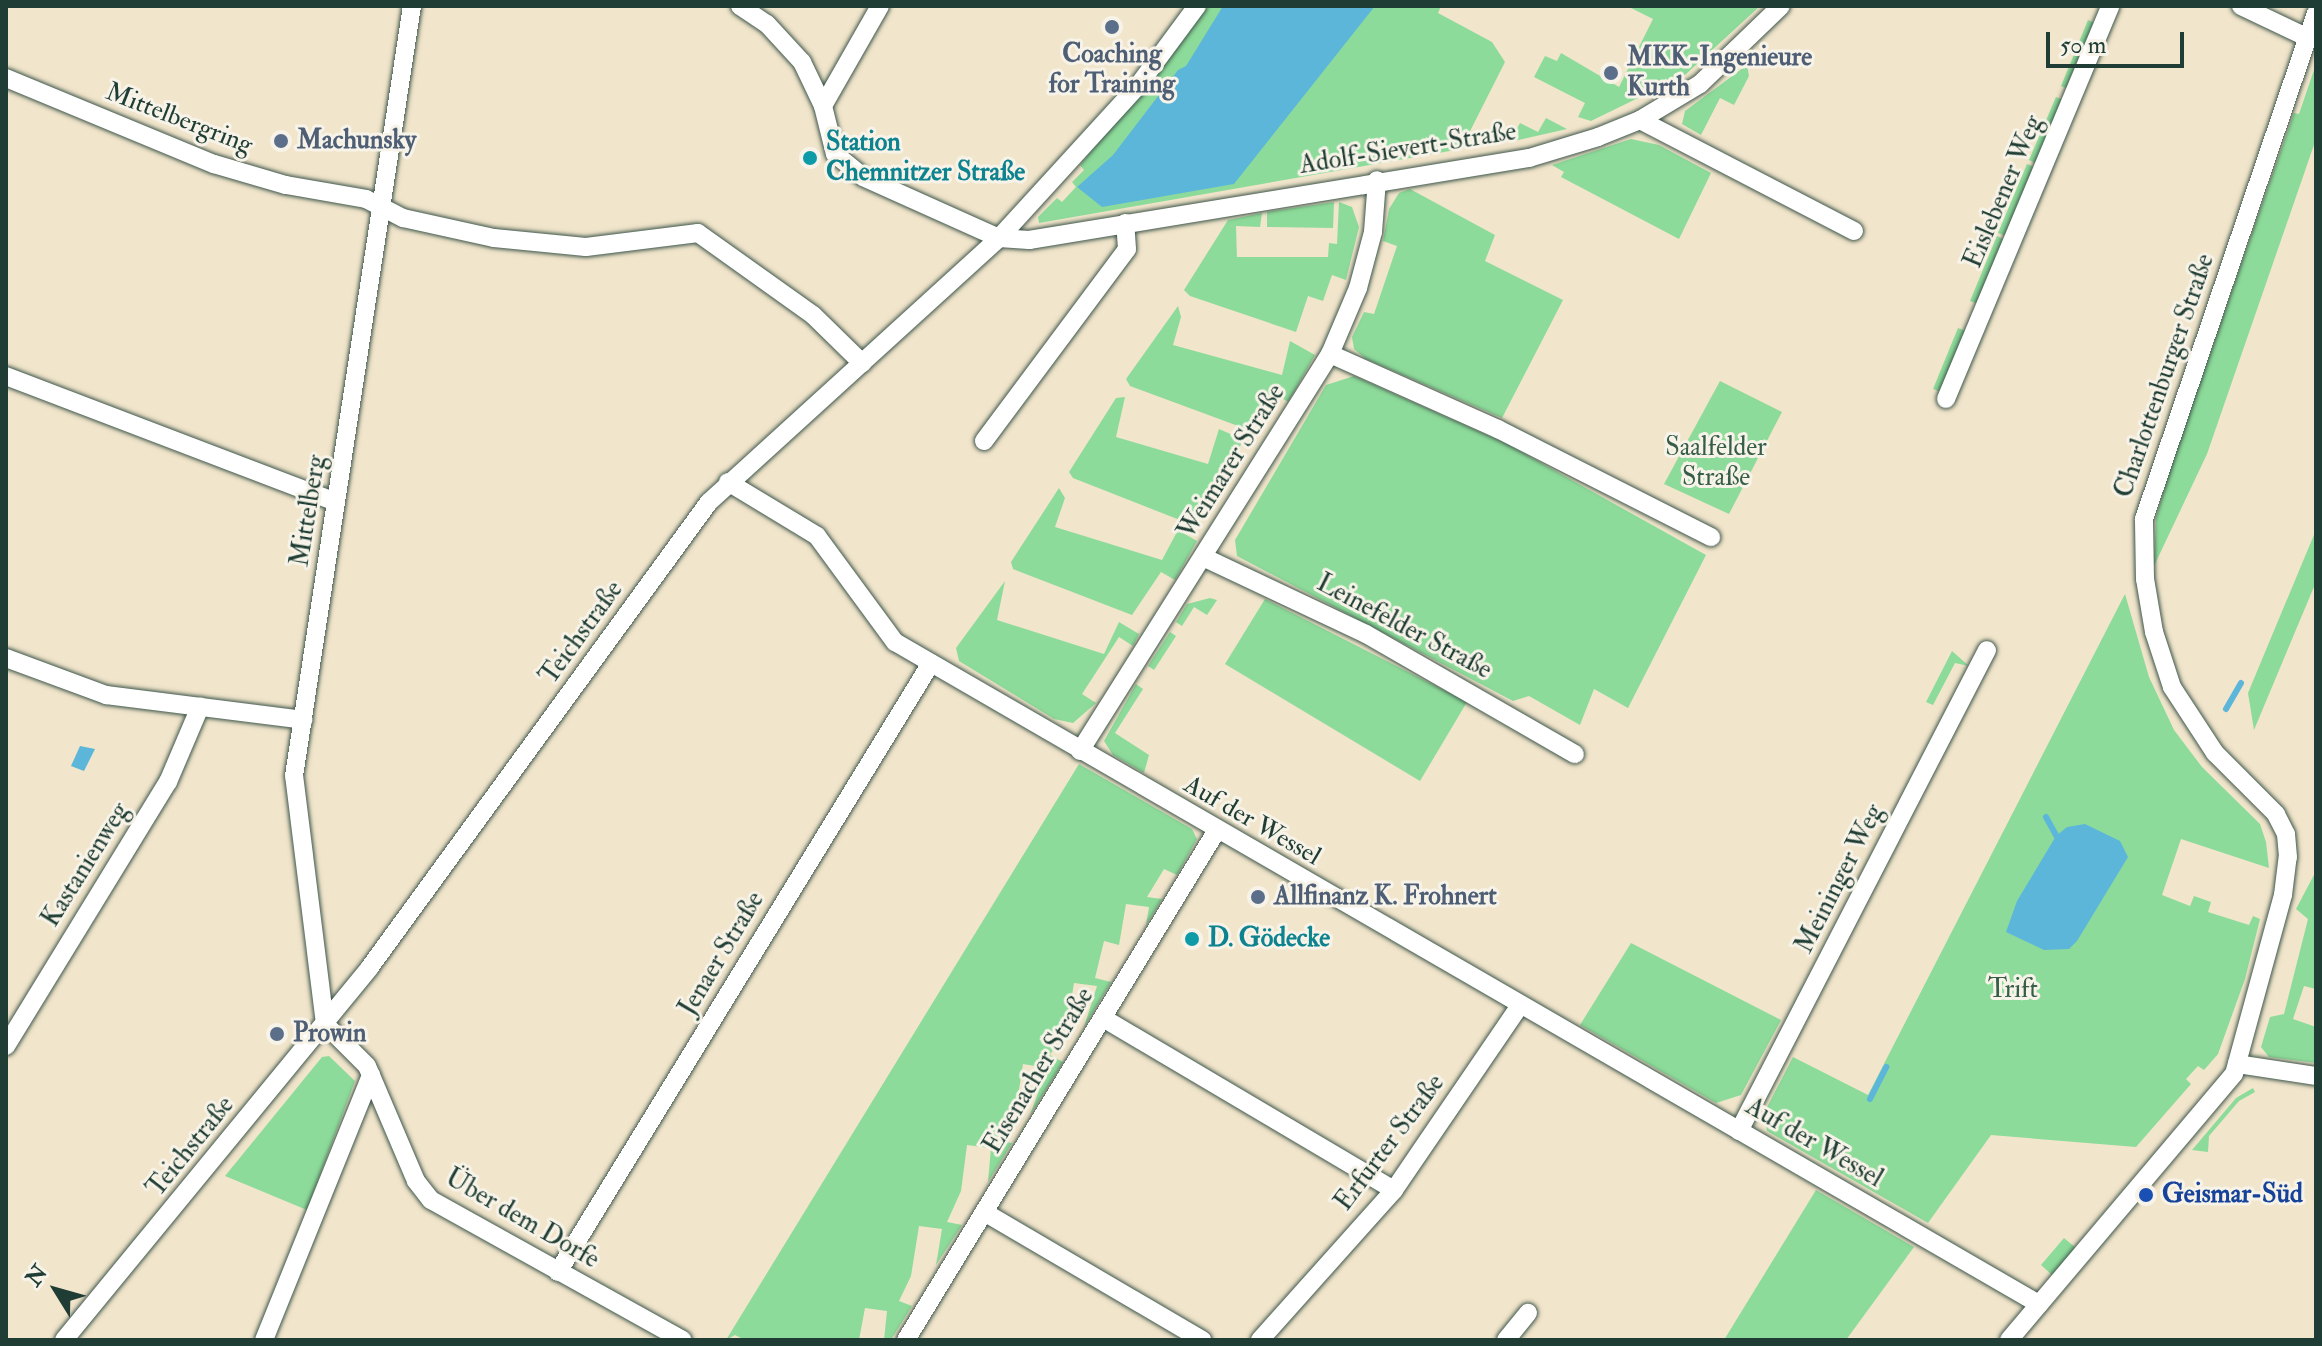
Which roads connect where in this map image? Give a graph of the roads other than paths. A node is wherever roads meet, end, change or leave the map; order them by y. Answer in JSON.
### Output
{"nodes":[{"id":1,"x":412,"y":6,"type":"edge"},
{"id":2,"x":740,"y":6,"type":"edge"},
{"id":3,"x":880,"y":6,"type":"edge"},
{"id":4,"x":1197,"y":6,"type":"edge"},
{"id":5,"x":1781,"y":6,"type":"edge"},
{"id":6,"x":2110,"y":6,"type":"edge"},
{"id":7,"x":2241,"y":6,"type":"edge"},
{"id":8,"x":2316,"y":13,"type":"edge"},
{"id":9,"x":2308,"y":38,"type":"junction"},
{"id":10,"x":6,"y":78,"type":"edge"},
{"id":11,"x":823,"y":106,"type":"junction"},
{"id":12,"x":1640,"y":120,"type":"junction"},
{"id":13,"x":1377,"y":180,"type":"junction"},
{"id":14,"x":383,"y":208,"type":"junction"},
{"id":15,"x":1125,"y":223,"type":"junction"},
{"id":16,"x":1854,"y":231,"type":"dead end"},
{"id":17,"x":999,"y":238,"type":"junction"},
{"id":18,"x":1330,"y":354,"type":"junction"},
{"id":19,"x":862,"y":363,"type":"junction"},
{"id":20,"x":6,"y":376,"type":"edge"},
{"id":21,"x":1946,"y":399,"type":"dead end"},
{"id":22,"x":984,"y":441,"type":"dead end"},
{"id":23,"x":728,"y":482,"type":"junction"},
{"id":24,"x":336,"y":502,"type":"junction"},
{"id":25,"x":1711,"y":537,"type":"dead end"},
{"id":26,"x":1203,"y":557,"type":"junction"},
{"id":27,"x":1987,"y":650,"type":"dead end"},
{"id":28,"x":6,"y":658,"type":"edge"},
{"id":29,"x":931,"y":663,"type":"junction"},
{"id":30,"x":200,"y":707,"type":"junction"},
{"id":31,"x":303,"y":720,"type":"junction"},
{"id":32,"x":1080,"y":751,"type":"junction"},
{"id":33,"x":1575,"y":754,"type":"dead end"},
{"id":34,"x":1217,"y":830,"type":"junction"},
{"id":35,"x":1520,"y":1005,"type":"junction"},
{"id":36,"x":1103,"y":1018,"type":"junction"},
{"id":37,"x":325,"y":1024,"type":"junction"},
{"id":38,"x":6,"y":1046,"type":"edge"},
{"id":39,"x":2237,"y":1064,"type":"junction"},
{"id":40,"x":371,"y":1075,"type":"junction"},
{"id":41,"x":2316,"y":1076,"type":"edge"},
{"id":42,"x":1739,"y":1131,"type":"junction"},
{"id":43,"x":1394,"y":1190,"type":"junction"},
{"id":44,"x":984,"y":1212,"type":"junction"},
{"id":45,"x":558,"y":1272,"type":"junction"},
{"id":46,"x":2039,"y":1304,"type":"junction"},
{"id":47,"x":1528,"y":1313,"type":"dead end"},
{"id":48,"x":64,"y":1340,"type":"edge"},
{"id":49,"x":264,"y":1340,"type":"edge"},
{"id":50,"x":683,"y":1340,"type":"edge"},
{"id":51,"x":906,"y":1340,"type":"edge"},
{"id":52,"x":1202,"y":1340,"type":"edge"},
{"id":53,"x":1260,"y":1340,"type":"edge"},
{"id":54,"x":1506,"y":1340,"type":"edge"},
{"id":55,"x":2009,"y":1340,"type":"edge"}],
"edges":[{"from":1,"to":14,"type":"street","name":"Mittelberg"},
{"from":2,"to":11,"type":"street"},
{"from":3,"to":11,"type":"street"},
{"from":4,"to":17,"type":"street","name":"Teichstraße"},
{"from":5,"to":12,"type":"street","name":"Adolf-Sievert-Straße"},
{"from":6,"to":21,"type":"street","name":"Eislebener Weg"},
{"from":7,"to":9,"type":"street"},
{"from":8,"to":9,"type":"street","name":"Charlottenburger Straße"},
{"from":9,"to":39,"type":"street","name":"Charlottenburger Straße"},
{"from":10,"to":14,"type":"street","name":"Mittelbergring"},
{"from":11,"to":17,"type":"street"},
{"from":12,"to":13,"type":"street","name":"Adolf-Sievert-Straße"},
{"from":12,"to":16,"type":"street"},
{"from":13,"to":15,"type":"street","name":"Adolf-Sievert-Straße"},
{"from":13,"to":18,"type":"street","name":"Weimarer Straße"},
{"from":14,"to":19,"type":"street","name":"Mittelbergring"},
{"from":14,"to":24,"type":"street","name":"Mittelberg"},
{"from":15,"to":17,"type":"street","name":"Adolf-Sievert-Straße"},
{"from":15,"to":22,"type":"street"},
{"from":17,"to":19,"type":"street","name":"Teichstraße"},
{"from":18,"to":25,"type":"street"},
{"from":18,"to":26,"type":"street","name":"Weimarer Straße"},
{"from":19,"to":23,"type":"street","name":"Teichstraße"},
{"from":20,"to":24,"type":"street"},
{"from":23,"to":29,"type":"street","name":"Auf der Wessel"},
{"from":23,"to":37,"type":"street","name":"Teichstraße"},
{"from":24,"to":31,"type":"street","name":"Mittelberg"},
{"from":26,"to":32,"type":"street","name":"Weimarer Straße"},
{"from":26,"to":33,"type":"street","name":"Leinefelder Straße"},
{"from":27,"to":42,"type":"street","name":"Meininger Weg"},
{"from":28,"to":30,"type":"street"},
{"from":29,"to":32,"type":"street","name":"Auf der Wessel"},
{"from":29,"to":45,"type":"street","name":"Jenaer Straße"},
{"from":30,"to":31,"type":"street"},
{"from":30,"to":38,"type":"street","name":"Kastanienweg"},
{"from":31,"to":37,"type":"street","name":"Mittelberg"},
{"from":32,"to":34,"type":"street","name":"Auf der Wessel"},
{"from":34,"to":35,"type":"street","name":"Auf der Wessel"},
{"from":34,"to":36,"type":"street","name":"Eisenacher Straße"},
{"from":35,"to":42,"type":"street","name":"Auf der Wessel"},
{"from":35,"to":43,"type":"street","name":"Erfurter Straße"},
{"from":36,"to":43,"type":"street"},
{"from":36,"to":44,"type":"street","name":"Eisenacher Straße"},
{"from":37,"to":40,"type":"street","name":"Über dem Dorfe"},
{"from":37,"to":48,"type":"street","name":"Teichstraße"},
{"from":39,"to":41,"type":"street"},
{"from":39,"to":46,"type":"street"},
{"from":40,"to":45,"type":"street","name":"Über dem Dorfe"},
{"from":40,"to":49,"type":"street"},
{"from":42,"to":46,"type":"street","name":"Auf der Wessel"},
{"from":43,"to":53,"type":"street","name":"Erfurter Straße"},
{"from":44,"to":51,"type":"street","name":"Eisenacher Straße"},
{"from":44,"to":52,"type":"street"},
{"from":45,"to":50,"type":"street","name":"Über dem Dorfe"},
{"from":46,"to":55,"type":"street"},
{"from":47,"to":54,"type":"street"}]}
